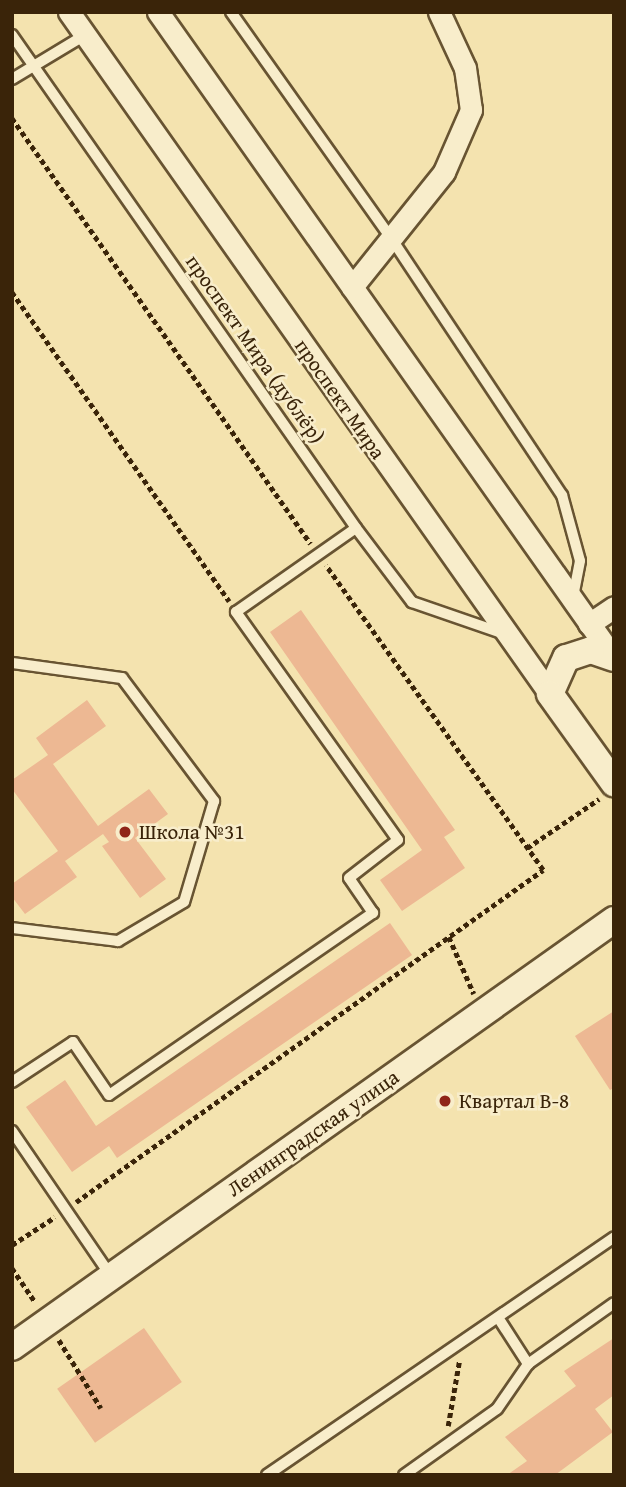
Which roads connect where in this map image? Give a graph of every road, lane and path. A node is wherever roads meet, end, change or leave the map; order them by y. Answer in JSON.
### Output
{"nodes":[{"id":1,"x":69,"y":12,"type":"edge"},
{"id":2,"x":158,"y":12,"type":"edge"},
{"id":3,"x":231,"y":12,"type":"edge"},
{"id":4,"x":439,"y":12,"type":"edge"},
{"id":5,"x":12,"y":35,"type":"edge"},
{"id":6,"x":85,"y":35,"type":"junction"},
{"id":7,"x":34,"y":65,"type":"junction"},
{"id":8,"x":12,"y":79,"type":"edge"},
{"id":9,"x":12,"y":118,"type":"edge"},
{"id":10,"x":391,"y":238,"type":"junction"},
{"id":11,"x":352,"y":287,"type":"junction"},
{"id":12,"x":12,"y":292,"type":"edge"},
{"id":13,"x":356,"y":528,"type":"junction"},
{"id":14,"x":318,"y":555,"type":"junction"},
{"id":15,"x":572,"y":600,"type":"junction"},
{"id":16,"x":614,"y":607,"type":"edge"},
{"id":17,"x":236,"y":612,"type":"junction"},
{"id":18,"x":589,"y":624,"type":"junction"},
{"id":19,"x":506,"y":635,"type":"junction"},
{"id":20,"x":612,"y":656,"type":"edge"},
{"id":21,"x":12,"y":663,"type":"edge"},
{"id":22,"x":550,"y":694,"type":"junction"},
{"id":23,"x":608,"y":790,"type":"edge"},
{"id":24,"x":527,"y":848,"type":"junction"},
{"id":25,"x":614,"y":920,"type":"edge"},
{"id":26,"x":12,"y":928,"type":"edge"},
{"id":27,"x":614,"y":931,"type":"edge"},
{"id":28,"x":449,"y":937,"type":"junction"},
{"id":29,"x":482,"y":1013,"type":"junction"},
{"id":30,"x":12,"y":1082,"type":"edge"},
{"id":31,"x":12,"y":1131,"type":"edge"},
{"id":32,"x":65,"y":1210,"type":"junction"},
{"id":33,"x":614,"y":1237,"type":"edge"},
{"id":34,"x":12,"y":1245,"type":"edge"},
{"id":35,"x":112,"y":1277,"type":"junction"},
{"id":36,"x":614,"y":1303,"type":"edge"},
{"id":37,"x":499,"y":1319,"type":"junction"},
{"id":38,"x":464,"y":1338,"type":"junction"},
{"id":39,"x":12,"y":1348,"type":"edge"},
{"id":40,"x":528,"y":1364,"type":"junction"},
{"id":41,"x":444,"y":1447,"type":"junction"},
{"id":42,"x":267,"y":1475,"type":"edge"},
{"id":43,"x":404,"y":1475,"type":"edge"}],
"edges":[{"from":1,"to":6,"type":"street","name":"проспект Мира"},
{"from":2,"to":11,"type":"street"},
{"from":3,"to":10,"type":"lane"},
{"from":4,"to":10,"type":"street"},
{"from":5,"to":7,"type":"lane","name":"проспект Мира (дублёр)"},
{"from":6,"to":7,"type":"lane"},
{"from":6,"to":19,"type":"street","name":"проспект Мира"},
{"from":7,"to":8,"type":"lane"},
{"from":7,"to":13,"type":"lane","name":"проспект Мира (дублёр)"},
{"from":9,"to":14,"type":"path"},
{"from":10,"to":11,"type":"street"},
{"from":10,"to":15,"type":"lane"},
{"from":11,"to":15,"type":"street"},
{"from":12,"to":17,"type":"path"},
{"from":13,"to":14,"type":"lane"},
{"from":13,"to":19,"type":"lane","name":"проспект Мира (дублёр)"},
{"from":14,"to":17,"type":"lane"},
{"from":14,"to":24,"type":"path"},
{"from":15,"to":18,"type":"street"},
{"from":16,"to":18,"type":"street"},
{"from":17,"to":30,"type":"lane"},
{"from":18,"to":20,"type":"street"},
{"from":19,"to":22,"type":"street","name":"проспект Мира"},
{"from":20,"to":22,"type":"street"},
{"from":21,"to":26,"type":"lane"},
{"from":22,"to":23,"type":"street","name":"проспект Мира"},
{"from":23,"to":24,"type":"path"},
{"from":24,"to":28,"type":"path"},
{"from":25,"to":29,"type":"street","name":"Ленинградская улица"},
{"from":27,"to":35,"type":"street"},
{"from":28,"to":29,"type":"path"},
{"from":28,"to":32,"type":"path"},
{"from":29,"to":35,"type":"street","name":"Ленинградская улица"},
{"from":31,"to":32,"type":"lane"},
{"from":32,"to":34,"type":"path"},
{"from":32,"to":35,"type":"lane"},
{"from":33,"to":37,"type":"lane"},
{"from":35,"to":39,"type":"street","name":"Ленинградская улица"},
{"from":36,"to":40,"type":"lane"},
{"from":37,"to":38,"type":"lane"},
{"from":37,"to":40,"type":"lane"},
{"from":38,"to":41,"type":"path"},
{"from":38,"to":42,"type":"lane"},
{"from":40,"to":41,"type":"lane"},
{"from":41,"to":43,"type":"lane"}]}
